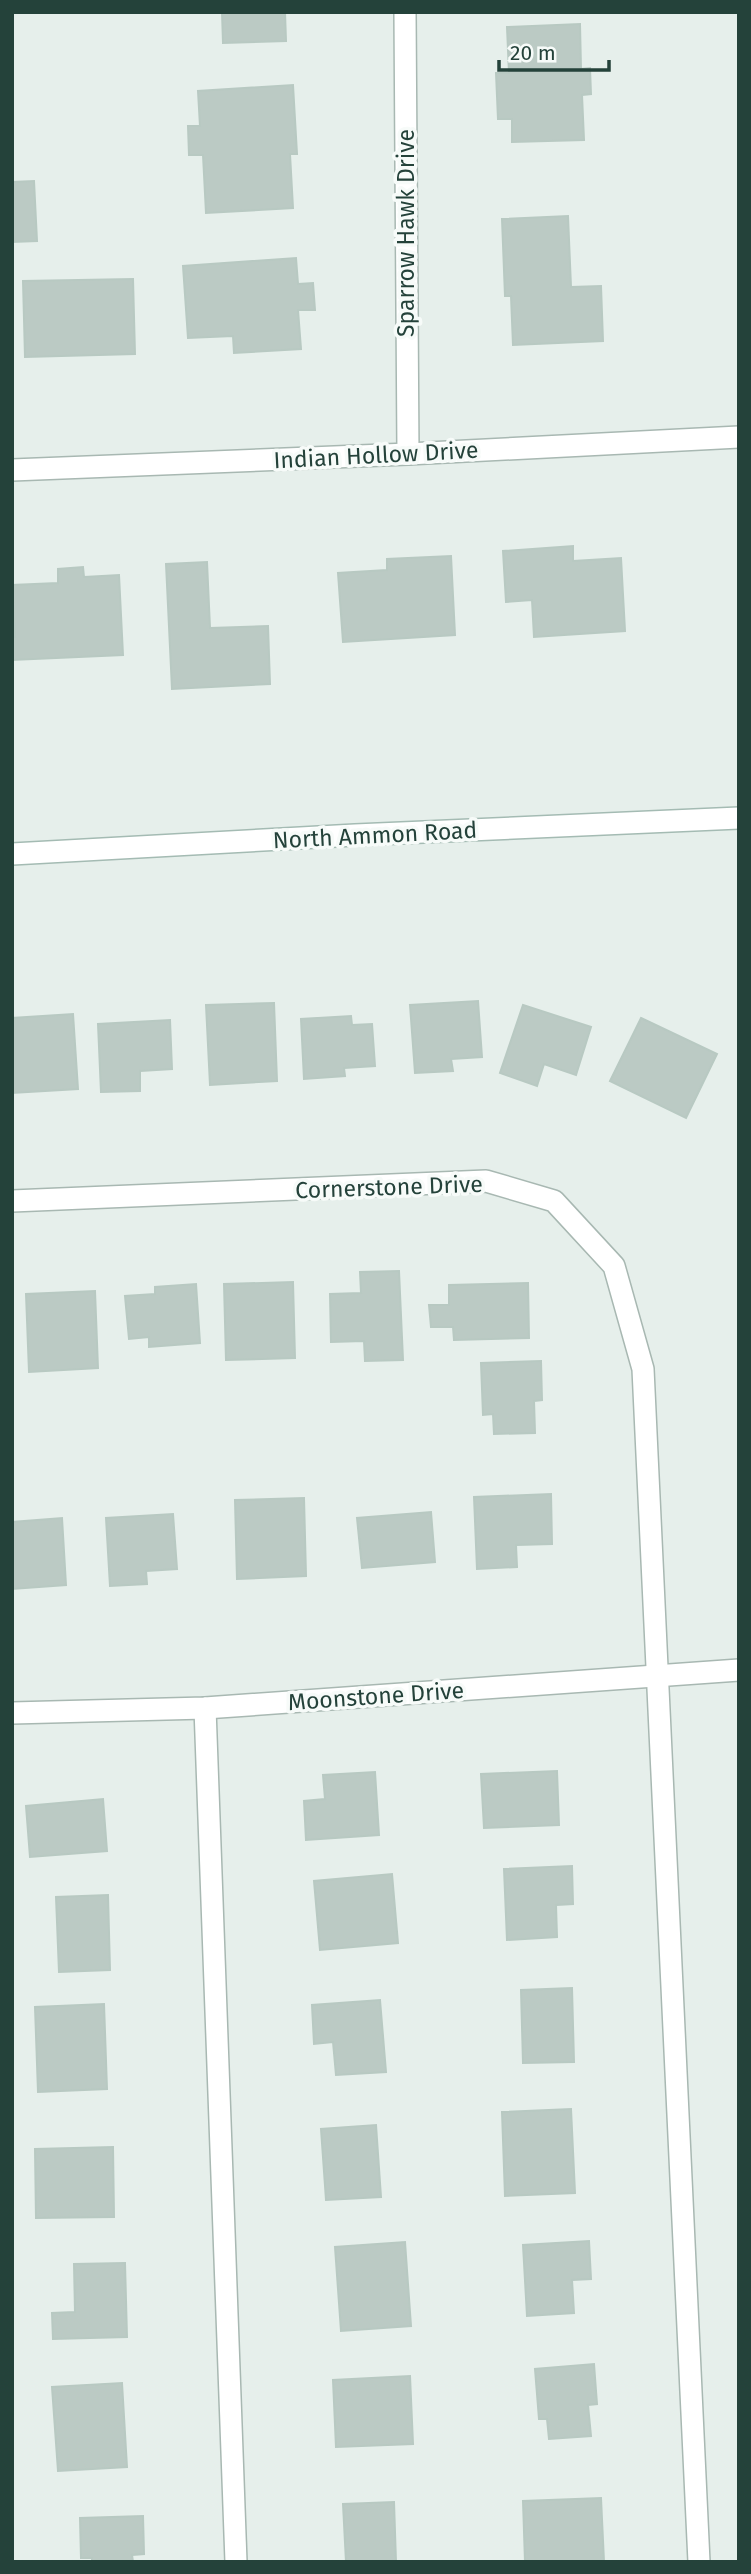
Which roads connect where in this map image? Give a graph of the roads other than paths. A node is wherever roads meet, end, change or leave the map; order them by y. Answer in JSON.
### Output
{"nodes":[{"id":1,"x":405,"y":12,"type":"edge"},
{"id":2,"x":739,"y":437,"type":"edge"},
{"id":3,"x":408,"y":454,"type":"junction"},
{"id":4,"x":12,"y":470,"type":"edge"},
{"id":5,"x":739,"y":818,"type":"edge"},
{"id":6,"x":12,"y":854,"type":"edge"},
{"id":7,"x":12,"y":1201,"type":"edge"},
{"id":8,"x":739,"y":1670,"type":"edge"},
{"id":9,"x":659,"y":1677,"type":"junction"},
{"id":10,"x":205,"y":1708,"type":"junction"},
{"id":11,"x":12,"y":1713,"type":"edge"},
{"id":12,"x":236,"y":2562,"type":"edge"},
{"id":13,"x":699,"y":2562,"type":"edge"}],
"edges":[{"from":1,"to":3,"type":"street","name":"Sparrow Hawk Drive"},
{"from":2,"to":3,"type":"street","name":"Indian Hollow Drive"},
{"from":3,"to":4,"type":"street","name":"Indian Hollow Drive"},
{"from":5,"to":6,"type":"street","name":"North Ammon Road"},
{"from":7,"to":9,"type":"street","name":"Cornerstone Drive"},
{"from":8,"to":9,"type":"street","name":"Moonstone Drive"},
{"from":9,"to":10,"type":"street","name":"Moonstone Drive"},
{"from":9,"to":13,"type":"street","name":"Cornerstone Drive"},
{"from":10,"to":11,"type":"street","name":"Moonstone Drive"},
{"from":10,"to":12,"type":"street"}]}
